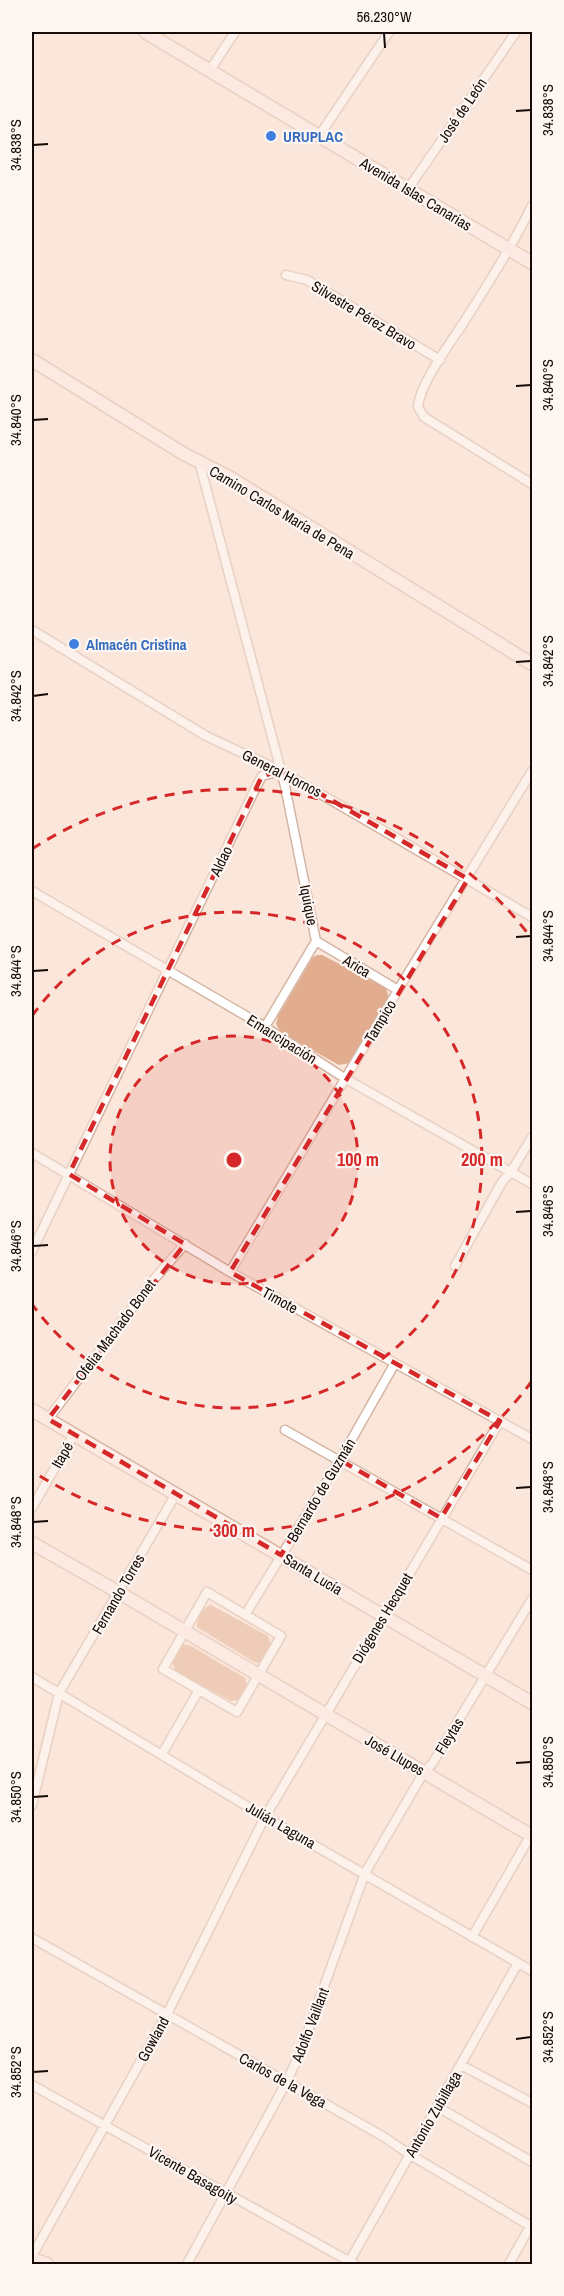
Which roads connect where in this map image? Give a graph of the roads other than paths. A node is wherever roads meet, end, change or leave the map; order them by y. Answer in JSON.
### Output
{"nodes":[{"id":1,"x":145,"y":32,"type":"edge"},
{"id":2,"x":235,"y":32,"type":"edge"},
{"id":3,"x":389,"y":32,"type":"edge"},
{"id":4,"x":516,"y":32,"type":"edge"},
{"id":5,"x":210,"y":70,"type":"junction"},
{"id":6,"x":319,"y":136,"type":"junction"},
{"id":7,"x":408,"y":189,"type":"junction"},
{"id":8,"x":532,"y":206,"type":"edge"},
{"id":9,"x":510,"y":249,"type":"junction"},
{"id":10,"x":532,"y":263,"type":"edge"},
{"id":11,"x":286,"y":275,"type":"dead end"},
{"id":12,"x":32,"y":360,"type":"edge"},
{"id":13,"x":440,"y":360,"type":"junction"},
{"id":14,"x":199,"y":461,"type":"junction"},
{"id":15,"x":532,"y":484,"type":"edge"},
{"id":16,"x":32,"y":630,"type":"edge"},
{"id":17,"x":532,"y":664,"type":"edge"},
{"id":18,"x":281,"y":771,"type":"junction"},
{"id":19,"x":532,"y":771,"type":"edge"},
{"id":20,"x":468,"y":879,"type":"junction"},
{"id":21,"x":32,"y":891,"type":"edge"},
{"id":22,"x":532,"y":917,"type":"edge"},
{"id":23,"x":316,"y":941,"type":"junction"},
{"id":24,"x":167,"y":971,"type":"junction"},
{"id":25,"x":398,"y":990,"type":"junction"},
{"id":26,"x":265,"y":1028,"type":"junction"},
{"id":27,"x":346,"y":1079,"type":"junction"},
{"id":28,"x":532,"y":1137,"type":"edge"},
{"id":29,"x":32,"y":1153,"type":"edge"},
{"id":30,"x":511,"y":1172,"type":"junction"},
{"id":31,"x":69,"y":1174,"type":"junction"},
{"id":32,"x":532,"y":1185,"type":"edge"},
{"id":33,"x":184,"y":1244,"type":"junction"},
{"id":34,"x":32,"y":1251,"type":"edge"},
{"id":35,"x":455,"y":1266,"type":"dead end"},
{"id":36,"x":230,"y":1272,"type":"junction"},
{"id":37,"x":395,"y":1363,"type":"junction"},
{"id":38,"x":32,"y":1410,"type":"edge"},
{"id":39,"x":48,"y":1419,"type":"junction"},
{"id":40,"x":500,"y":1421,"type":"junction"},
{"id":41,"x":285,"y":1430,"type":"dead end"},
{"id":42,"x":74,"y":1434,"type":"junction"},
{"id":43,"x":532,"y":1439,"type":"edge"},
{"id":44,"x":340,"y":1460,"type":"junction"},
{"id":45,"x":176,"y":1494,"type":"junction"},
{"id":46,"x":32,"y":1508,"type":"edge"},
{"id":47,"x":441,"y":1518,"type":"junction"},
{"id":48,"x":32,"y":1543,"type":"edge"},
{"id":49,"x":281,"y":1555,"type":"junction"},
{"id":50,"x":532,"y":1570,"type":"edge"},
{"id":51,"x":118,"y":1592,"type":"junction"},
{"id":52,"x":532,"y":1599,"type":"edge"},
{"id":53,"x":245,"y":1615,"type":"junction"},
{"id":54,"x":384,"y":1616,"type":"junction"},
{"id":55,"x":185,"y":1631,"type":"junction"},
{"id":56,"x":258,"y":1676,"type":"junction"},
{"id":57,"x":32,"y":1677,"type":"edge"},
{"id":58,"x":487,"y":1677,"type":"junction"},
{"id":59,"x":199,"y":1690,"type":"junction"},
{"id":60,"x":59,"y":1693,"type":"junction"},
{"id":61,"x":532,"y":1703,"type":"edge"},
{"id":62,"x":324,"y":1714,"type":"junction"},
{"id":63,"x":162,"y":1754,"type":"junction"},
{"id":64,"x":424,"y":1772,"type":"junction"},
{"id":65,"x":32,"y":1805,"type":"edge"},
{"id":66,"x":265,"y":1816,"type":"junction"},
{"id":67,"x":532,"y":1835,"type":"edge"},
{"id":68,"x":365,"y":1873,"type":"junction"},
{"id":69,"x":472,"y":1936,"type":"junction"},
{"id":70,"x":32,"y":1938,"type":"edge"},
{"id":71,"x":518,"y":1963,"type":"junction"},
{"id":72,"x":532,"y":1971,"type":"edge"},
{"id":73,"x":167,"y":2014,"type":"junction"},
{"id":74,"x":461,"y":2065,"type":"junction"},
{"id":75,"x":286,"y":2083,"type":"junction"},
{"id":76,"x":32,"y":2085,"type":"edge"},
{"id":77,"x":532,"y":2103,"type":"edge"},
{"id":78,"x":438,"y":2107,"type":"junction"},
{"id":79,"x":105,"y":2125,"type":"junction"},
{"id":80,"x":409,"y":2154,"type":"junction"},
{"id":81,"x":532,"y":2162,"type":"edge"},
{"id":82,"x":226,"y":2194,"type":"junction"},
{"id":83,"x":532,"y":2225,"type":"edge"},
{"id":84,"x":32,"y":2258,"type":"edge"},
{"id":85,"x":350,"y":2264,"type":"edge"},
{"id":86,"x":46,"y":2265,"type":"edge"},
{"id":87,"x":187,"y":2265,"type":"edge"},
{"id":88,"x":509,"y":2265,"type":"edge"}],
"edges":[{"from":1,"to":5,"type":"street","name":"Avenida Islas Canarias"},
{"from":2,"to":5,"type":"street"},
{"from":3,"to":6,"type":"street"},
{"from":4,"to":7,"type":"street","name":"José de León"},
{"from":5,"to":6,"type":"street","name":"Avenida Islas Canarias"},
{"from":6,"to":7,"type":"street","name":"Avenida Islas Canarias"},
{"from":7,"to":9,"type":"street","name":"Avenida Islas Canarias"},
{"from":8,"to":9,"type":"street"},
{"from":9,"to":10,"type":"street","name":"Avenida Islas Canarias"},
{"from":9,"to":13,"type":"street"},
{"from":11,"to":13,"type":"street","name":"Silvestre Pérez Bravo"},
{"from":12,"to":14,"type":"street","name":"Camino Carlos María de Pena"},
{"from":13,"to":15,"type":"street"},
{"from":14,"to":17,"type":"street","name":"Camino Carlos María de Pena"},
{"from":14,"to":18,"type":"street"},
{"from":16,"to":18,"type":"street","name":"General Hornos"},
{"from":18,"to":20,"type":"street","name":"General Hornos"},
{"from":18,"to":23,"type":"street","name":"Iquique"},
{"from":18,"to":24,"type":"street","name":"Aldao"},
{"from":19,"to":20,"type":"street","name":"Tampico"},
{"from":20,"to":22,"type":"street","name":"General Hornos"},
{"from":20,"to":25,"type":"street","name":"Tampico"},
{"from":21,"to":24,"type":"street","name":"Emancipación"},
{"from":23,"to":25,"type":"street","name":"Arica"},
{"from":23,"to":26,"type":"street","name":"Iquique"},
{"from":24,"to":26,"type":"street","name":"Emancipación"},
{"from":24,"to":31,"type":"street","name":"Aldao"},
{"from":25,"to":27,"type":"street","name":"Tampico"},
{"from":26,"to":27,"type":"street","name":"Emancipación"},
{"from":27,"to":30,"type":"street","name":"Emancipación"},
{"from":27,"to":36,"type":"street","name":"Tampico"},
{"from":28,"to":30,"type":"street"},
{"from":29,"to":31,"type":"street","name":"Timote"},
{"from":30,"to":32,"type":"street","name":"Emancipación"},
{"from":30,"to":35,"type":"street"},
{"from":31,"to":33,"type":"street","name":"Timote"},
{"from":31,"to":34,"type":"street","name":"Aldao"},
{"from":33,"to":36,"type":"street","name":"Timote"},
{"from":33,"to":39,"type":"street","name":"Ofelia Machado Bonet"},
{"from":36,"to":37,"type":"street","name":"Timote"},
{"from":37,"to":40,"type":"street","name":"Timote"},
{"from":37,"to":44,"type":"street","name":"Bernardo de Guzmán"},
{"from":38,"to":39,"type":"street","name":"Santa Lucía"},
{"from":39,"to":42,"type":"street","name":"Santa Lucía"},
{"from":40,"to":43,"type":"street","name":"Timote"},
{"from":40,"to":47,"type":"street","name":"Diógenes Hecquet"},
{"from":41,"to":44,"type":"street"},
{"from":42,"to":45,"type":"street","name":"Santa Lucía"},
{"from":42,"to":46,"type":"street","name":"Itapé"},
{"from":44,"to":47,"type":"street"},
{"from":44,"to":49,"type":"street","name":"Bernardo de Guzmán"},
{"from":45,"to":49,"type":"street","name":"Santa Lucía"},
{"from":45,"to":51,"type":"street","name":"Fernando Torres"},
{"from":47,"to":50,"type":"street"},
{"from":47,"to":54,"type":"street","name":"Diógenes Hecquet"},
{"from":48,"to":51,"type":"street","name":"José Llupes"},
{"from":49,"to":53,"type":"street","name":"Bernardo de Guzmán"},
{"from":49,"to":54,"type":"street","name":"Santa Lucía"},
{"from":51,"to":55,"type":"street","name":"José Llupes"},
{"from":51,"to":60,"type":"street","name":"Fernando Torres"},
{"from":52,"to":58,"type":"street","name":"Fleytas"},
{"from":53,"to":55,"type":"street"},
{"from":53,"to":56,"type":"street"},
{"from":54,"to":58,"type":"street","name":"Santa Lucía"},
{"from":54,"to":62,"type":"street","name":"Diógenes Hecquet"},
{"from":55,"to":56,"type":"street","name":"José Llupes"},
{"from":55,"to":59,"type":"street"},
{"from":56,"to":59,"type":"street"},
{"from":56,"to":62,"type":"street","name":"José Llupes"},
{"from":57,"to":60,"type":"street","name":"Julián Laguna"},
{"from":58,"to":61,"type":"street","name":"Santa Lucía"},
{"from":58,"to":64,"type":"street","name":"Fleytas"},
{"from":59,"to":63,"type":"street"},
{"from":60,"to":63,"type":"street","name":"Julián Laguna"},
{"from":60,"to":65,"type":"street","name":"Fernando Torres"},
{"from":62,"to":64,"type":"street","name":"José Llupes"},
{"from":62,"to":66,"type":"street","name":"Diógenes Hecquet"},
{"from":63,"to":66,"type":"street","name":"Julián Laguna"},
{"from":64,"to":67,"type":"street","name":"José Llupes"},
{"from":64,"to":68,"type":"street","name":"Fleytas"},
{"from":66,"to":68,"type":"street","name":"Julián Laguna"},
{"from":66,"to":73,"type":"street","name":"Gowland"},
{"from":67,"to":69,"type":"street"},
{"from":68,"to":69,"type":"street","name":"Julián Laguna"},
{"from":68,"to":75,"type":"street","name":"Adolfo Vaillant"},
{"from":69,"to":71,"type":"street","name":"Julián Laguna"},
{"from":70,"to":73,"type":"street","name":"Carlos de la Vega"},
{"from":71,"to":72,"type":"street","name":"Julián Laguna"},
{"from":71,"to":74,"type":"street","name":"Antonio Zubillaga"},
{"from":73,"to":75,"type":"street","name":"Carlos de la Vega"},
{"from":73,"to":79,"type":"street","name":"Gowland"},
{"from":74,"to":77,"type":"street"},
{"from":74,"to":78,"type":"street","name":"Antonio Zubillaga"},
{"from":75,"to":80,"type":"street","name":"Carlos de la Vega"},
{"from":75,"to":82,"type":"street","name":"Adolfo Vaillant"},
{"from":76,"to":79,"type":"street","name":"Vicente Basagoity"},
{"from":78,"to":80,"type":"street","name":"Antonio Zubillaga"},
{"from":78,"to":81,"type":"street"},
{"from":79,"to":82,"type":"street","name":"Vicente Basagoity"},
{"from":79,"to":84,"type":"street","name":"Gowland"},
{"from":80,"to":83,"type":"street","name":"Carlos de la Vega"},
{"from":80,"to":85,"type":"street","name":"Antonio Zubillaga"},
{"from":82,"to":85,"type":"street","name":"Vicente Basagoity"},
{"from":82,"to":87,"type":"street","name":"Adolfo Vaillant"},
{"from":83,"to":88,"type":"street"},
{"from":84,"to":86,"type":"street"}]}
